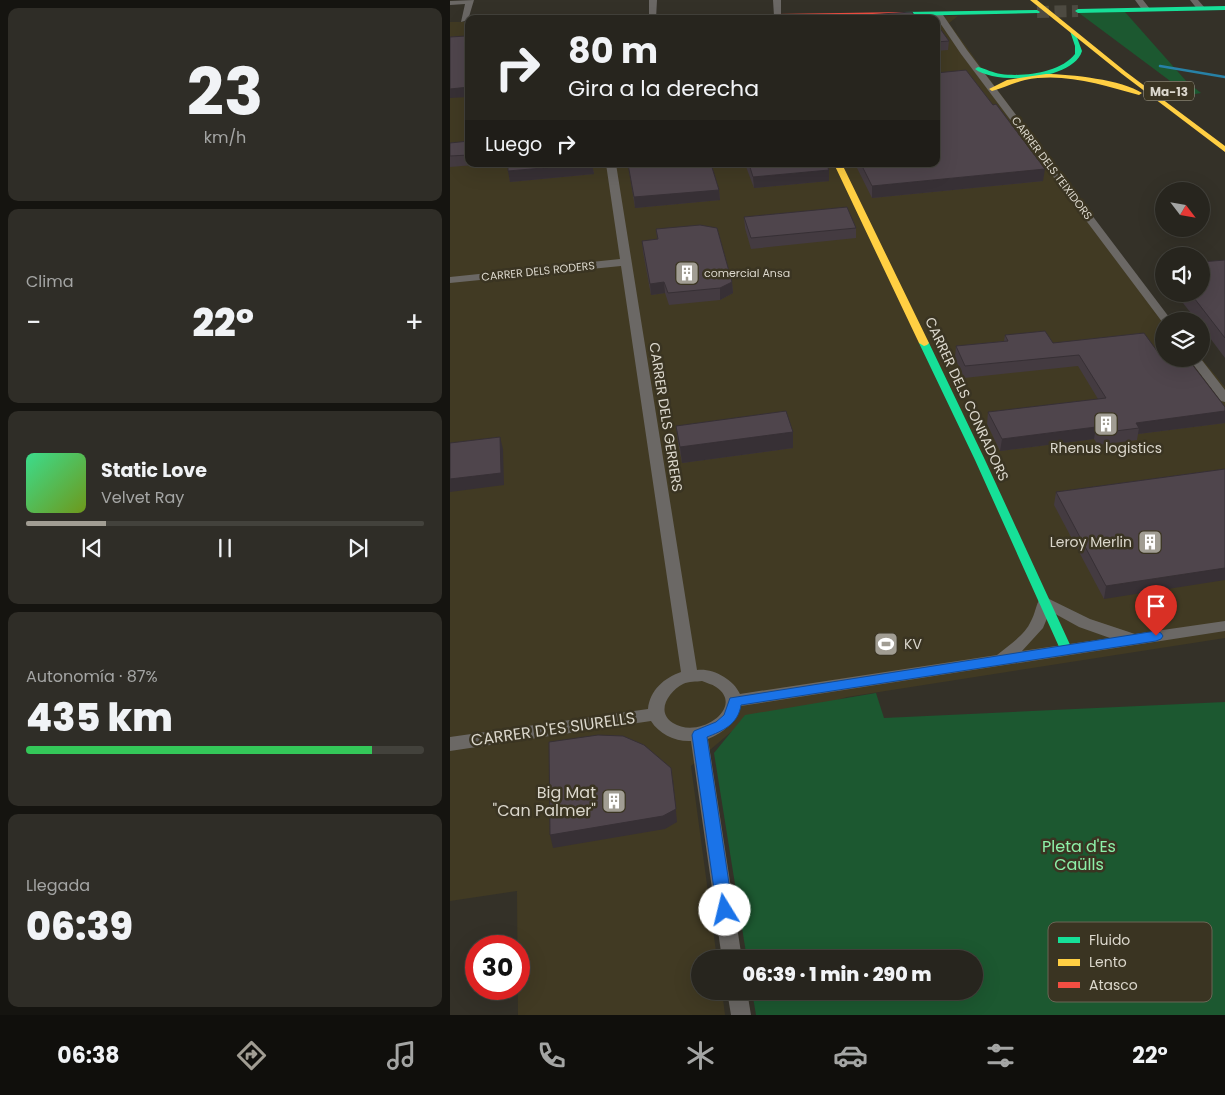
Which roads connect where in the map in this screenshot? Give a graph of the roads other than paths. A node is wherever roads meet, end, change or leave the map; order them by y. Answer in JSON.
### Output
{"nodes":[{"id":1,"x":654,"y":0,"type":"edge"},
{"id":2,"x":777,"y":0,"type":"edge"},
{"id":3,"x":1034,"y":0,"type":"edge"},
{"id":4,"x":470,"y":1,"type":"edge"},
{"id":5,"x":450,"y":3,"type":"edge"},
{"id":6,"x":1198,"y":4,"type":"edge"},
{"id":7,"x":1143,"y":5,"type":"edge"},
{"id":8,"x":1225,"y":8,"type":"edge"},
{"id":9,"x":1037,"y":12,"type":"tunnel mouth"},
{"id":10,"x":941,"y":14,"type":"junction"},
{"id":11,"x":654,"y":15,"type":"edge"},
{"id":12,"x":773,"y":15,"type":"edge"},
{"id":13,"x":885,"y":15,"type":"edge"},
{"id":14,"x":1075,"y":15,"type":"tunnel mouth"},
{"id":15,"x":463,"y":20,"type":"edge"},
{"id":16,"x":1072,"y":32,"type":"junction"},
{"id":17,"x":978,"y":70,"type":"junction"},
{"id":18,"x":992,"y":89,"type":"junction"},
{"id":19,"x":1165,"y":104,"type":"junction"},
{"id":20,"x":1225,"y":150,"type":"edge"},
{"id":21,"x":611,"y":167,"type":"edge"},
{"id":22,"x":839,"y":167,"type":"edge"},
{"id":23,"x":627,"y":262,"type":"junction"},
{"id":24,"x":450,"y":280,"type":"edge"},
{"id":25,"x":1160,"y":312,"type":"edge"},
{"id":26,"x":1201,"y":367,"type":"edge"},
{"id":27,"x":1225,"y":398,"type":"edge"},
{"id":28,"x":1045,"y":602,"type":"junction"},
{"id":29,"x":1225,"y":626,"type":"edge"},
{"id":30,"x":1139,"y":639,"type":"junction"},
{"id":31,"x":1066,"y":649,"type":"junction"},
{"id":32,"x":1003,"y":659,"type":"junction"},
{"id":33,"x":690,"y":676,"type":"junction"},
{"id":34,"x":734,"y":701,"type":"junction"},
{"id":35,"x":656,"y":714,"type":"junction"},
{"id":36,"x":699,"y":735,"type":"junction"},
{"id":37,"x":450,"y":744,"type":"edge"},
{"id":38,"x":731,"y":950,"type":"edge"},
{"id":39,"x":738,"y":1000,"type":"edge"},
{"id":40,"x":741,"y":1015,"type":"edge"}],
"edges":[{"from":1,"to":11,"type":"street"},
{"from":2,"to":12,"type":"street"},
{"from":3,"to":16,"type":"main road","number":"Ma-13"},
{"from":4,"to":5,"type":"street"},
{"from":4,"to":15,"type":"street"},
{"from":6,"to":7,"type":"main road"},
{"from":6,"to":8,"type":"main road"},
{"from":7,"to":14,"type":"main road"},
{"from":9,"to":10,"type":"main road"},
{"from":10,"to":13,"type":"main road"},
{"from":10,"to":17,"type":"street","name":"CARRER DELS TEIXIDORS"},
{"from":16,"to":17,"type":"main road"},
{"from":16,"to":19,"type":"main road","number":"Ma-13"},
{"from":17,"to":18,"type":"street","name":"CARRER DELS TEIXIDORS"},
{"from":18,"to":19,"type":"main road"},
{"from":18,"to":25,"type":"street","name":"CARRER DELS TEIXIDORS"},
{"from":19,"to":20,"type":"main road","number":"Ma-13"},
{"from":21,"to":23,"type":"street","name":"CARRER DELS GERRERS"},
{"from":22,"to":28,"type":"main road","name":"CARRER DELS CONRADORS"},
{"from":23,"to":24,"type":"street","name":"CARRER DELS RODERS"},
{"from":23,"to":33,"type":"street","name":"CARRER DELS GERRERS"},
{"from":26,"to":27,"type":"street"},
{"from":28,"to":30,"type":"street"},
{"from":28,"to":31,"type":"main road","name":"CARRER DELS CONRADORS"},
{"from":28,"to":32,"type":"street"},
{"from":29,"to":30,"type":"street"},
{"from":30,"to":31,"type":"street"},
{"from":31,"to":32,"type":"street"},
{"from":32,"to":34,"type":"street"},
{"from":33,"to":34,"type":"street"},
{"from":33,"to":35,"type":"street"},
{"from":34,"to":36,"type":"street"},
{"from":35,"to":36,"type":"street"},
{"from":35,"to":37,"type":"street","name":"CARRER D'ES SIURELLS"},
{"from":36,"to":38,"type":"street"},
{"from":39,"to":40,"type":"street"}]}
